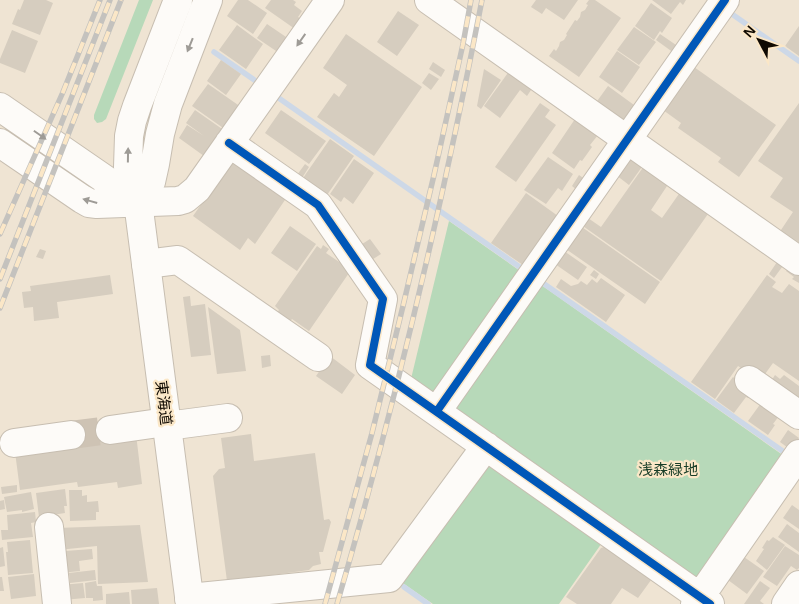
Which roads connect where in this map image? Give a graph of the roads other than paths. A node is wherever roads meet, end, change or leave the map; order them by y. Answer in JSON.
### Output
{"nodes":[{"id":1,"x":178,"y":0,"type":"edge"},
{"id":2,"x":208,"y":0,"type":"edge"},
{"id":3,"x":330,"y":0,"type":"edge"},
{"id":4,"x":429,"y":0,"type":"edge"},
{"id":5,"x":725,"y":0,"type":"edge"},
{"id":6,"x":0,"y":107,"type":"edge"},
{"id":7,"x":627,"y":140,"type":"junction"},
{"id":8,"x":0,"y":143,"type":"edge"},
{"id":9,"x":229,"y":143,"type":"junction"},
{"id":10,"x":138,"y":202,"type":"junction"},
{"id":11,"x":799,"y":261,"type":"edge"},
{"id":12,"x":146,"y":264,"type":"junction"},
{"id":13,"x":318,"y":357,"type":"dead end"},
{"id":14,"x":749,"y":380,"type":"dead end"},
{"id":15,"x":436,"y":411,"type":"junction"},
{"id":16,"x":799,"y":415,"type":"edge"},
{"id":17,"x":228,"y":418,"type":"dead end"},
{"id":18,"x":166,"y":424,"type":"junction"},
{"id":19,"x":110,"y":430,"type":"tunnel mouth"},
{"id":20,"x":71,"y":435,"type":"tunnel mouth"},
{"id":21,"x":14,"y":443,"type":"dead end"},
{"id":22,"x":486,"y":446,"type":"junction"},
{"id":23,"x":799,"y":454,"type":"edge"},
{"id":24,"x":49,"y":527,"type":"dead end"},
{"id":25,"x":799,"y":585,"type":"edge"},
{"id":26,"x":189,"y":601,"type":"edge"},
{"id":27,"x":702,"y":602,"type":"edge"},
{"id":28,"x":57,"y":604,"type":"edge"},
{"id":29,"x":786,"y":604,"type":"edge"}],
"edges":[{"from":10,"to":1,"type":"main road","name":"東海道","one_way":true},
{"from":2,"to":10,"type":"main road","one_way":true},
{"from":3,"to":9,"type":"main road","one_way":true},
{"from":4,"to":7,"type":"main road"},
{"from":5,"to":7,"type":"main road"},
{"from":6,"to":10,"type":"main road","one_way":true},
{"from":7,"to":11,"type":"main road"},
{"from":7,"to":15,"type":"main road"},
{"from":10,"to":8,"type":"main road","one_way":true},
{"from":9,"to":10,"type":"main road"},
{"from":9,"to":15,"type":"main road"},
{"from":10,"to":12,"type":"main road","name":"東海道"},
{"from":12,"to":13,"type":"main road"},
{"from":12,"to":18,"type":"main road","name":"東海道"},
{"from":14,"to":16,"type":"main road"},
{"from":15,"to":22,"type":"main road"},
{"from":17,"to":18,"type":"main road"},
{"from":18,"to":19,"type":"main road"},
{"from":18,"to":26,"type":"main road","name":"東海道"},
{"from":20,"to":21,"type":"main road"},
{"from":22,"to":26,"type":"main road"},
{"from":22,"to":27,"type":"main road"},
{"from":23,"to":27,"type":"main road"},
{"from":24,"to":28,"type":"main road"},
{"from":25,"to":29,"type":"main road"}]}
